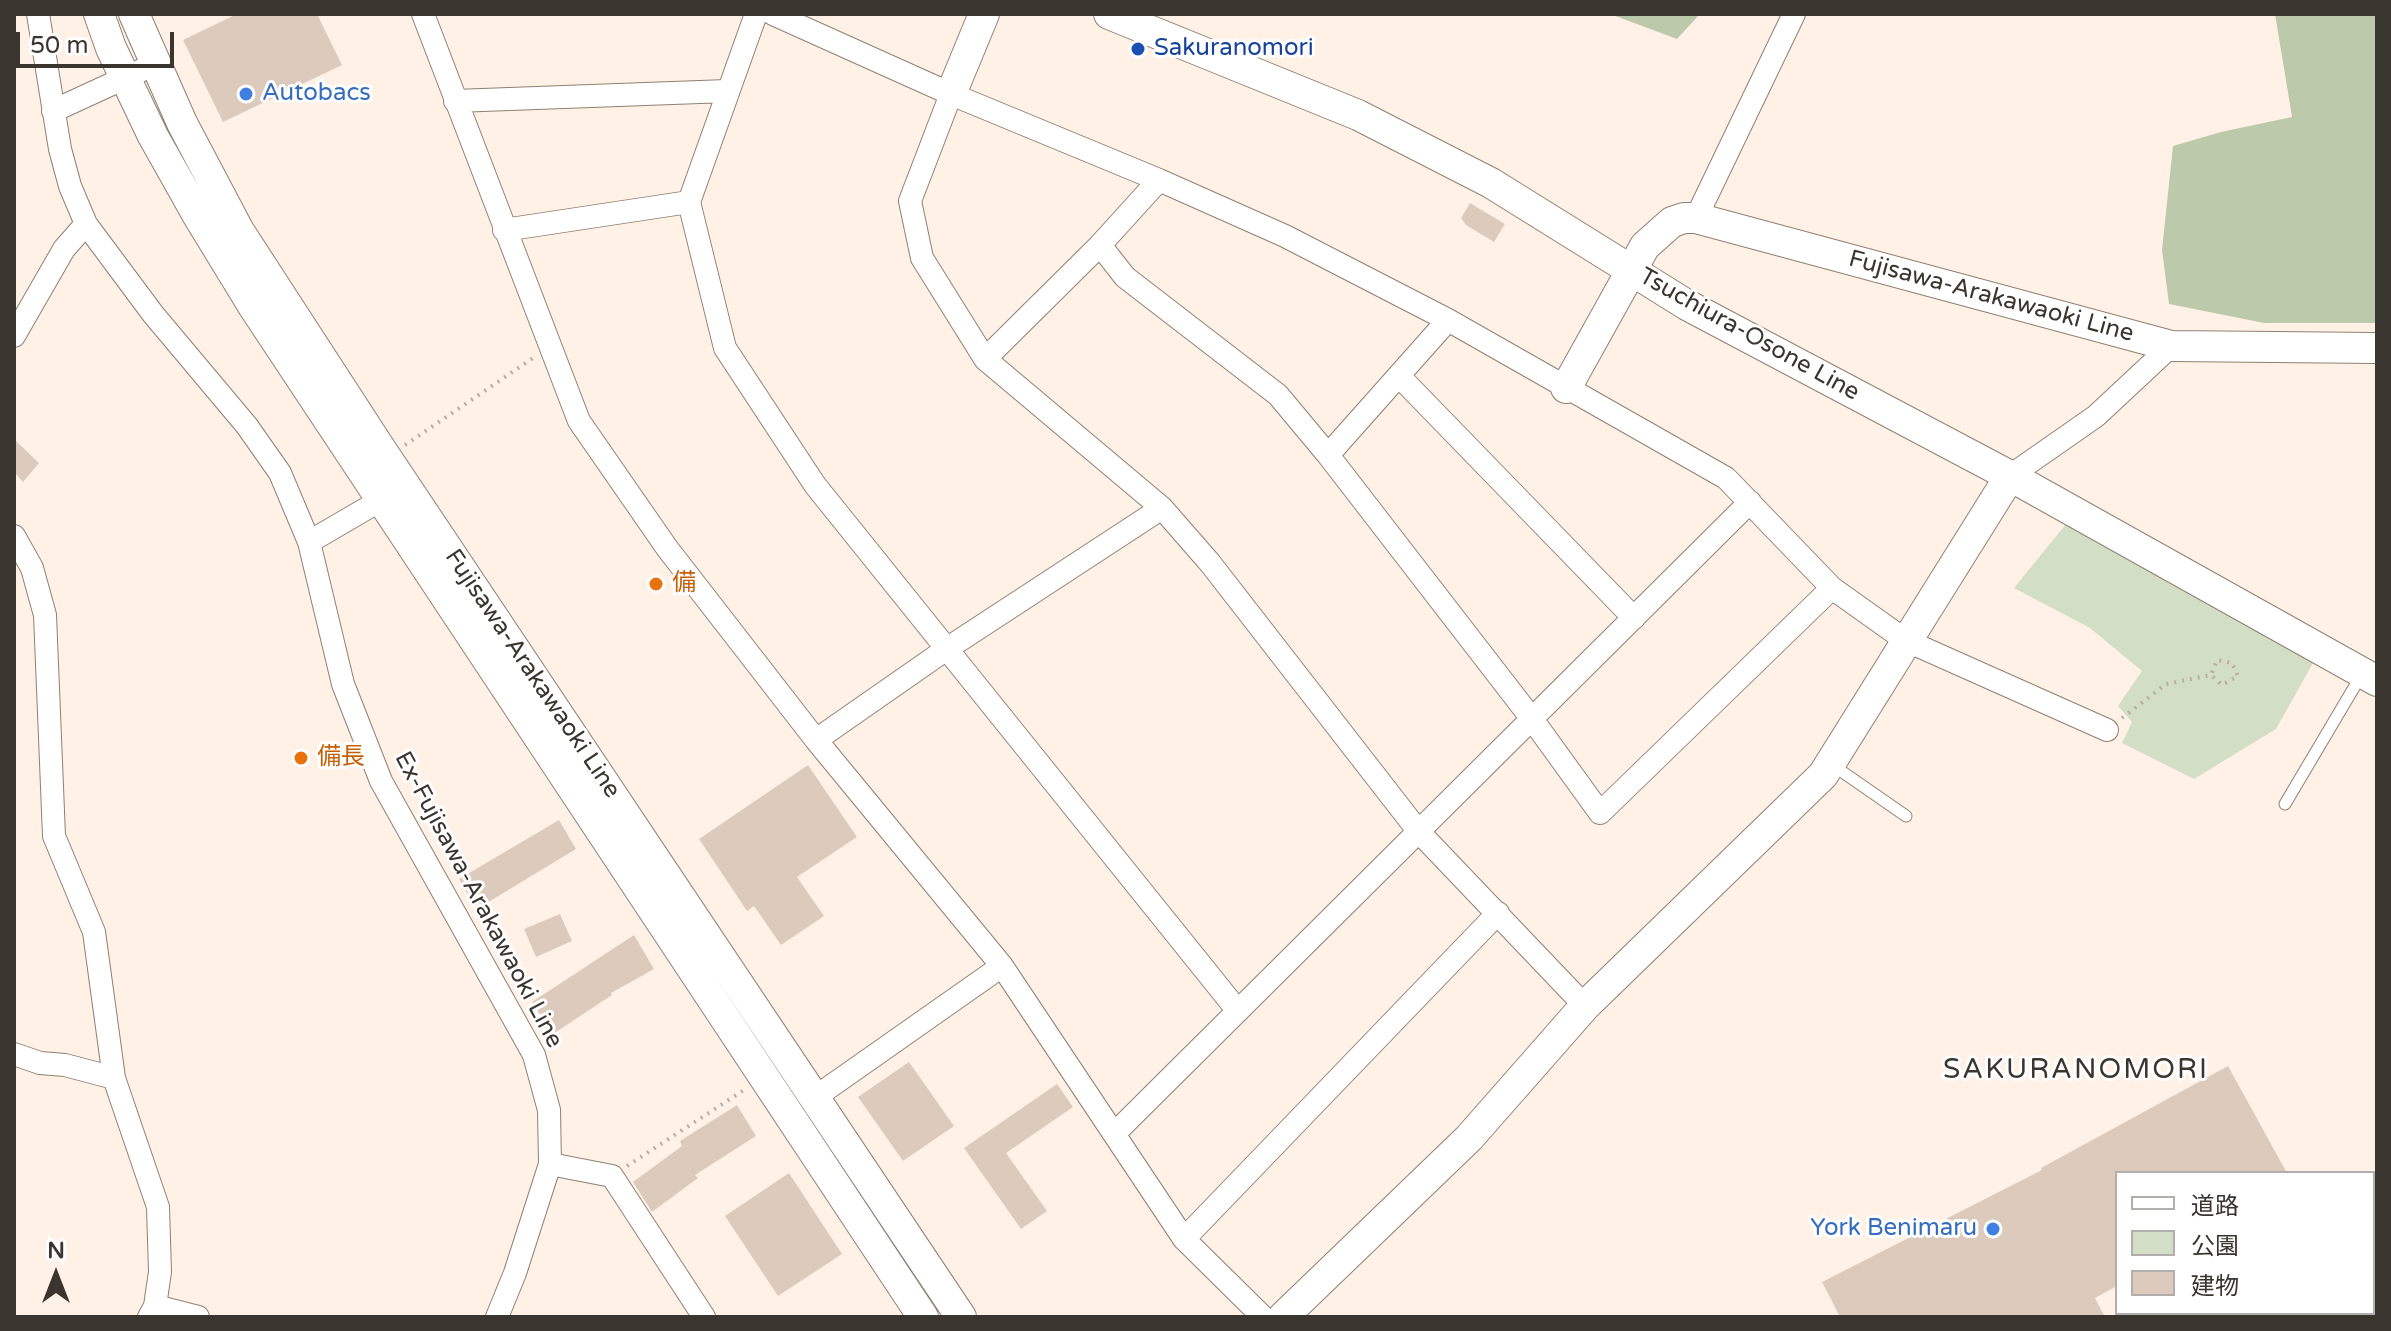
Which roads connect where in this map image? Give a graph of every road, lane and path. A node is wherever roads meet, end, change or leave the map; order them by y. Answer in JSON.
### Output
{"nodes":[{"id":1,"x":38,"y":14,"type":"edge"},
{"id":2,"x":99,"y":14,"type":"edge"},
{"id":3,"x":134,"y":14,"type":"edge"},
{"id":4,"x":423,"y":14,"type":"edge"},
{"id":5,"x":756,"y":14,"type":"edge"},
{"id":6,"x":773,"y":14,"type":"edge"},
{"id":7,"x":984,"y":14,"type":"edge"},
{"id":8,"x":1109,"y":14,"type":"edge"},
{"id":9,"x":1794,"y":14,"type":"edge"},
{"id":10,"x":155,"y":64,"type":"junction"},
{"id":11,"x":125,"y":79,"type":"junction"},
{"id":12,"x":727,"y":91,"type":"junction"},
{"id":13,"x":951,"y":94,"type":"junction"},
{"id":14,"x":455,"y":101,"type":"junction"},
{"id":15,"x":53,"y":111,"type":"junction"},
{"id":16,"x":1159,"y":180,"type":"junction"},
{"id":17,"x":689,"y":202,"type":"junction"},
{"id":18,"x":1696,"y":218,"type":"junction"},
{"id":19,"x":86,"y":224,"type":"junction"},
{"id":20,"x":504,"y":230,"type":"junction"},
{"id":21,"x":1100,"y":245,"type":"junction"},
{"id":22,"x":1631,"y":269,"type":"junction"},
{"id":23,"x":1448,"y":320,"type":"junction"},
{"id":24,"x":14,"y":336,"type":"edge"},
{"id":25,"x":2171,"y":346,"type":"junction"},
{"id":26,"x":550,"y":347,"type":"junction"},
{"id":27,"x":2377,"y":348,"type":"edge"},
{"id":28,"x":985,"y":359,"type":"junction"},
{"id":29,"x":1399,"y":376,"type":"junction"},
{"id":30,"x":1566,"y":388,"type":"junction"},
{"id":31,"x":403,"y":446,"type":"dead end"},
{"id":32,"x":1328,"y":455,"type":"junction"},
{"id":33,"x":2010,"y":476,"type":"junction"},
{"id":34,"x":381,"y":500,"type":"junction"},
{"id":35,"x":1750,"y":502,"type":"junction"},
{"id":36,"x":1162,"y":508,"type":"junction"},
{"id":37,"x":14,"y":536,"type":"edge"},
{"id":38,"x":309,"y":542,"type":"junction"},
{"id":39,"x":1832,"y":588,"type":"junction"},
{"id":40,"x":1634,"y":618,"type":"junction"},
{"id":41,"x":1905,"y":640,"type":"junction"},
{"id":42,"x":948,"y":648,"type":"junction"},
{"id":43,"x":2211,"y":675,"type":"junction"},
{"id":44,"x":2370,"y":677,"type":"edge"},
{"id":45,"x":1532,"y":719,"type":"junction"},
{"id":46,"x":2107,"y":730,"type":"joint"},
{"id":47,"x":816,"y":740,"type":"junction"},
{"id":48,"x":1831,"y":764,"type":"junction"},
{"id":49,"x":2285,"y":804,"type":"dead end"},
{"id":50,"x":1906,"y":816,"type":"dead end"},
{"id":51,"x":1419,"y":832,"type":"junction"},
{"id":52,"x":1498,"y":913,"type":"junction"},
{"id":53,"x":1002,"y":966,"type":"junction"},
{"id":54,"x":1585,"y":1006,"type":"junction"},
{"id":55,"x":1238,"y":1011,"type":"junction"},
{"id":56,"x":14,"y":1054,"type":"edge"},
{"id":57,"x":765,"y":1076,"type":"junction"},
{"id":58,"x":114,"y":1078,"type":"junction"},
{"id":59,"x":814,"y":1098,"type":"junction"},
{"id":60,"x":1114,"y":1134,"type":"junction"},
{"id":61,"x":550,"y":1164,"type":"junction"},
{"id":62,"x":612,"y":1176,"type":"junction"},
{"id":63,"x":1184,"y":1239,"type":"junction"},
{"id":64,"x":152,"y":1312,"type":"edge"},
{"id":65,"x":198,"y":1317,"type":"edge"},
{"id":66,"x":497,"y":1317,"type":"edge"},
{"id":67,"x":704,"y":1317,"type":"edge"},
{"id":68,"x":923,"y":1317,"type":"edge"},
{"id":69,"x":961,"y":1317,"type":"edge"},
{"id":70,"x":1263,"y":1317,"type":"edge"},
{"id":71,"x":1283,"y":1317,"type":"edge"}],
"edges":[{"from":1,"to":15,"type":"street","name":"Ex-Fujisawa-Arakawaoki Line"},
{"from":2,"to":11,"type":"main road","name":"Fujisawa-Arakawaoki Line"},
{"from":3,"to":10,"type":"main road","name":"Fujisawa-Arakawaoki Line"},
{"from":4,"to":14,"type":"street"},
{"from":5,"to":12,"type":"street"},
{"from":6,"to":13,"type":"street"},
{"from":7,"to":13,"type":"main road"},
{"from":8,"to":22,"type":"main road","name":"Tsuchiura-Osone Line"},
{"from":9,"to":18,"type":"street"},
{"from":10,"to":11,"type":"street"},
{"from":10,"to":59,"type":"main road","name":"Fujisawa-Arakawaoki Line"},
{"from":11,"to":15,"type":"street"},
{"from":11,"to":34,"type":"main road","name":"Fujisawa-Arakawaoki Line"},
{"from":12,"to":14,"type":"street"},
{"from":12,"to":17,"type":"street"},
{"from":13,"to":16,"type":"street"},
{"from":13,"to":28,"type":"street"},
{"from":14,"to":20,"type":"street"},
{"from":15,"to":19,"type":"street","name":"Ex-Fujisawa-Arakawaoki Line"},
{"from":16,"to":21,"type":"street"},
{"from":16,"to":23,"type":"street"},
{"from":17,"to":20,"type":"street"},
{"from":17,"to":42,"type":"street"},
{"from":18,"to":22,"type":"main road"},
{"from":18,"to":25,"type":"main road","name":"Fujisawa-Arakawaoki Line"},
{"from":19,"to":24,"type":"street"},
{"from":19,"to":38,"type":"street","name":"Ex-Fujisawa-Arakawaoki Line"},
{"from":20,"to":26,"type":"street"},
{"from":21,"to":28,"type":"street"},
{"from":21,"to":32,"type":"street"},
{"from":22,"to":30,"type":"main road"},
{"from":22,"to":33,"type":"main road","name":"Tsuchiura-Osone Line"},
{"from":23,"to":29,"type":"street"},
{"from":23,"to":30,"type":"street"},
{"from":25,"to":27,"type":"main road","name":"Fujisawa-Arakawaoki Line"},
{"from":25,"to":33,"type":"street"},
{"from":26,"to":31,"type":"path"},
{"from":26,"to":47,"type":"street"},
{"from":28,"to":36,"type":"street"},
{"from":29,"to":32,"type":"street"},
{"from":29,"to":40,"type":"street"},
{"from":30,"to":35,"type":"street"},
{"from":32,"to":45,"type":"street"},
{"from":33,"to":41,"type":"main road"},
{"from":33,"to":44,"type":"main road","name":"Tsuchiura-Osone Line"},
{"from":34,"to":38,"type":"street"},
{"from":34,"to":57,"type":"main road","name":"Fujisawa-Arakawaoki Line"},
{"from":35,"to":39,"type":"street"},
{"from":35,"to":40,"type":"street"},
{"from":36,"to":42,"type":"street"},
{"from":36,"to":51,"type":"street"},
{"from":37,"to":58,"type":"street"},
{"from":38,"to":61,"type":"street","name":"Ex-Fujisawa-Arakawaoki Line"},
{"from":39,"to":41,"type":"street"},
{"from":39,"to":45,"type":"street"},
{"from":40,"to":45,"type":"street"},
{"from":41,"to":46,"type":"street"},
{"from":41,"to":48,"type":"main road"},
{"from":42,"to":47,"type":"street"},
{"from":42,"to":55,"type":"street"},
{"from":43,"to":43,"type":"path"},
{"from":43,"to":46,"type":"path"},
{"from":44,"to":49,"type":"lane"},
{"from":45,"to":51,"type":"street"},
{"from":47,"to":53,"type":"street"},
{"from":48,"to":50,"type":"lane"},
{"from":48,"to":54,"type":"main road"},
{"from":51,"to":52,"type":"street"},
{"from":51,"to":55,"type":"street"},
{"from":52,"to":54,"type":"street"},
{"from":52,"to":63,"type":"street"},
{"from":53,"to":59,"type":"street"},
{"from":53,"to":60,"type":"street"},
{"from":54,"to":71,"type":"main road"},
{"from":55,"to":60,"type":"street"},
{"from":56,"to":58,"type":"street"},
{"from":57,"to":62,"type":"path"},
{"from":57,"to":68,"type":"main road","name":"Fujisawa-Arakawaoki Line"},
{"from":58,"to":64,"type":"street"},
{"from":59,"to":69,"type":"main road","name":"Fujisawa-Arakawaoki Line"},
{"from":60,"to":63,"type":"street"},
{"from":61,"to":62,"type":"street"},
{"from":61,"to":66,"type":"street","name":"Ex-Fujisawa-Arakawaoki Line"},
{"from":62,"to":67,"type":"street"},
{"from":63,"to":70,"type":"street"},
{"from":64,"to":65,"type":"street"}]}
